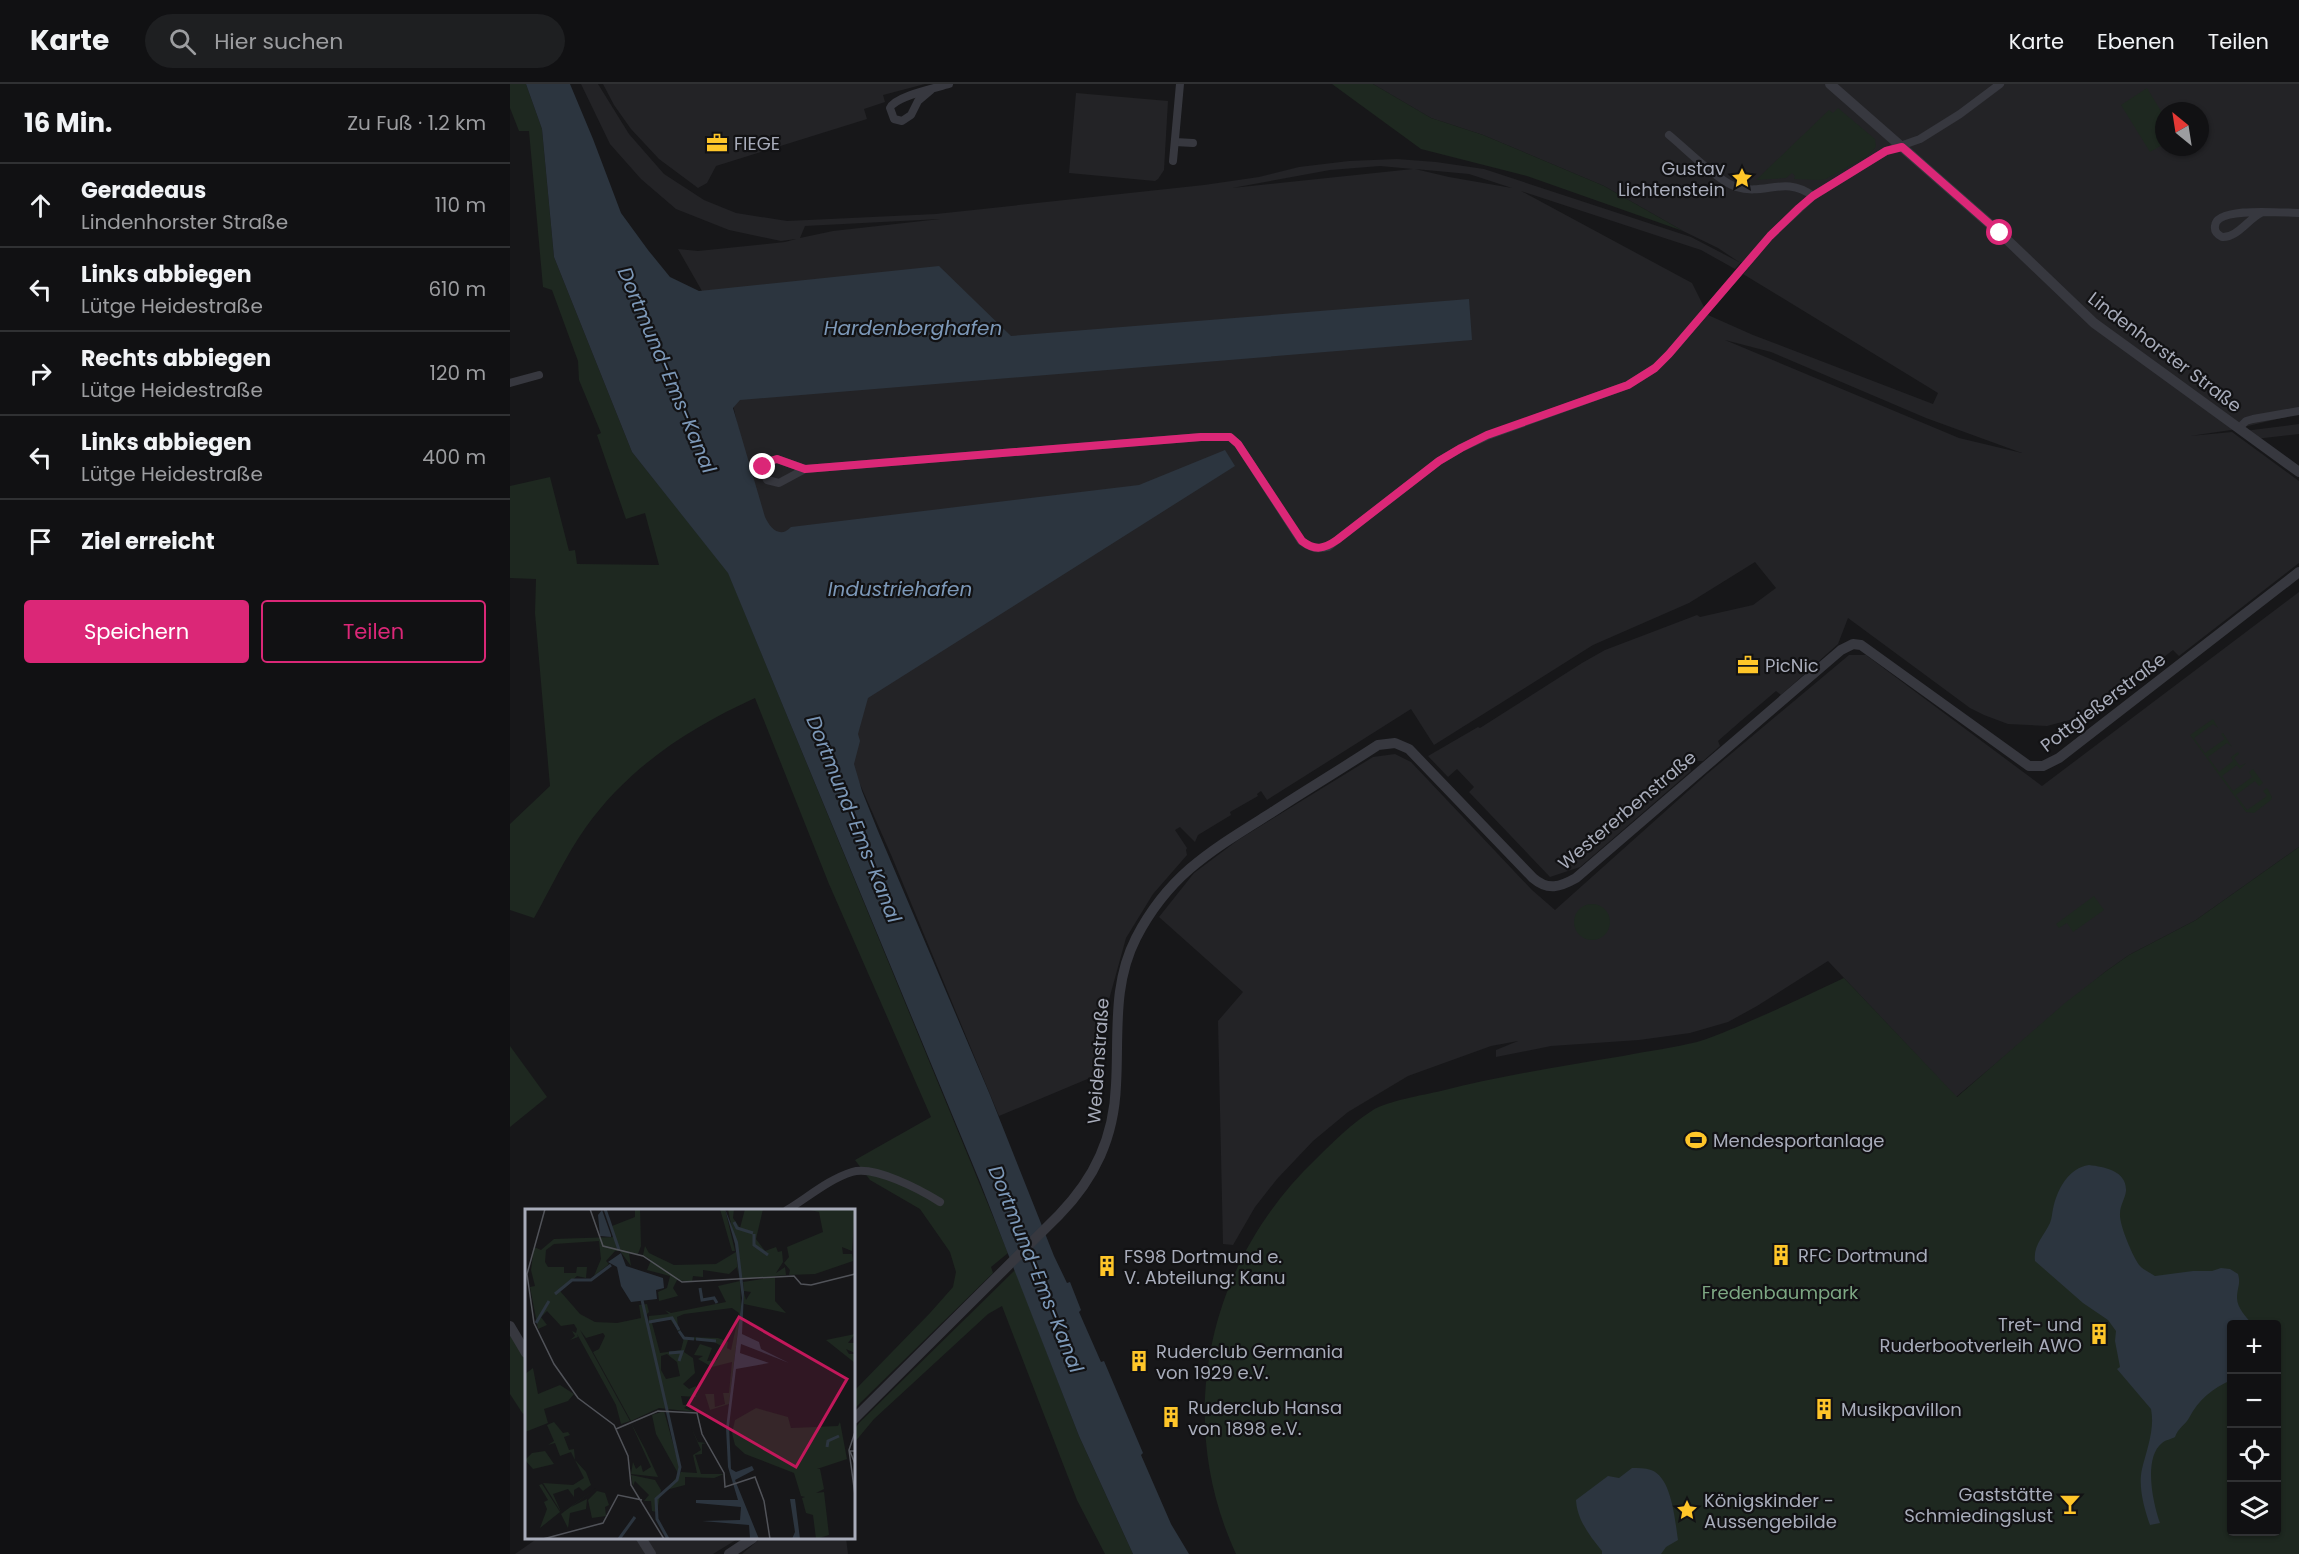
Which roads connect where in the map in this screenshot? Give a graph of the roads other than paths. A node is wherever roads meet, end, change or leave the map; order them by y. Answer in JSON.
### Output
{"nodes":[{"id":1,"x":949,"y":84,"type":"edge"},
{"id":2,"x":1180,"y":84,"type":"edge"},
{"id":3,"x":1830,"y":84,"type":"edge"},
{"id":4,"x":2000,"y":84,"type":"edge"},
{"id":5,"x":931,"y":90,"type":"junction"},
{"id":6,"x":1669,"y":135,"type":"dead end"},
{"id":7,"x":1175,"y":142,"type":"junction"},
{"id":8,"x":1193,"y":144,"type":"dead end"},
{"id":9,"x":1902,"y":147,"type":"junction"},
{"id":10,"x":1173,"y":161,"type":"dead end"},
{"id":11,"x":1813,"y":196,"type":"junction"},
{"id":12,"x":2261,"y":213,"type":"junction"},
{"id":13,"x":2299,"y":213,"type":"edge"},
{"id":14,"x":539,"y":375,"type":"dead end"},
{"id":15,"x":510,"y":383,"type":"edge"},
{"id":16,"x":2299,"y":411,"type":"edge"},
{"id":17,"x":2239,"y":428,"type":"junction"},
{"id":18,"x":805,"y":469,"type":"dead end"},
{"id":19,"x":2299,"y":472,"type":"edge"},
{"id":20,"x":2299,"y":572,"type":"edge"},
{"id":21,"x":1861,"y":645,"type":"joint"},
{"id":22,"x":1395,"y":743,"type":"joint"},
{"id":23,"x":940,"y":1202,"type":"dead end"},
{"id":24,"x":789,"y":1209,"type":"edge"},
{"id":25,"x":510,"y":1326,"type":"edge"},
{"id":26,"x":525,"y":1351,"type":"edge"},
{"id":27,"x":855,"y":1418,"type":"edge"},
{"id":28,"x":642,"y":1539,"type":"edge"},
{"id":29,"x":752,"y":1539,"type":"edge"},
{"id":30,"x":651,"y":1554,"type":"edge"},
{"id":31,"x":729,"y":1554,"type":"edge"}],
"edges":[{"from":1,"to":5,"type":"street"},
{"from":2,"to":7,"type":"street"},
{"from":3,"to":9,"type":"street","name":"Lindenhorster Straße"},
{"from":4,"to":9,"type":"street"},
{"from":5,"to":5,"type":"street"},
{"from":6,"to":11,"type":"street"},
{"from":7,"to":8,"type":"street"},
{"from":7,"to":10,"type":"street"},
{"from":9,"to":11,"type":"street"},
{"from":9,"to":17,"type":"street","name":"Lindenhorster Straße"},
{"from":11,"to":18,"type":"street"},
{"from":12,"to":12,"type":"street"},
{"from":12,"to":13,"type":"street"},
{"from":14,"to":15,"type":"street"},
{"from":16,"to":17,"type":"street"},
{"from":17,"to":19,"type":"street","name":"Lindenhorster Straße"},
{"from":20,"to":21,"type":"street","name":"Pottgießerstraße"},
{"from":21,"to":22,"type":"street","name":"Westererbenstraße"},
{"from":22,"to":27,"type":"street","name":"Weidenstraße"},
{"from":23,"to":24,"type":"street"},
{"from":25,"to":26,"type":"street"},
{"from":28,"to":30,"type":"street"},
{"from":29,"to":31,"type":"street"}]}
